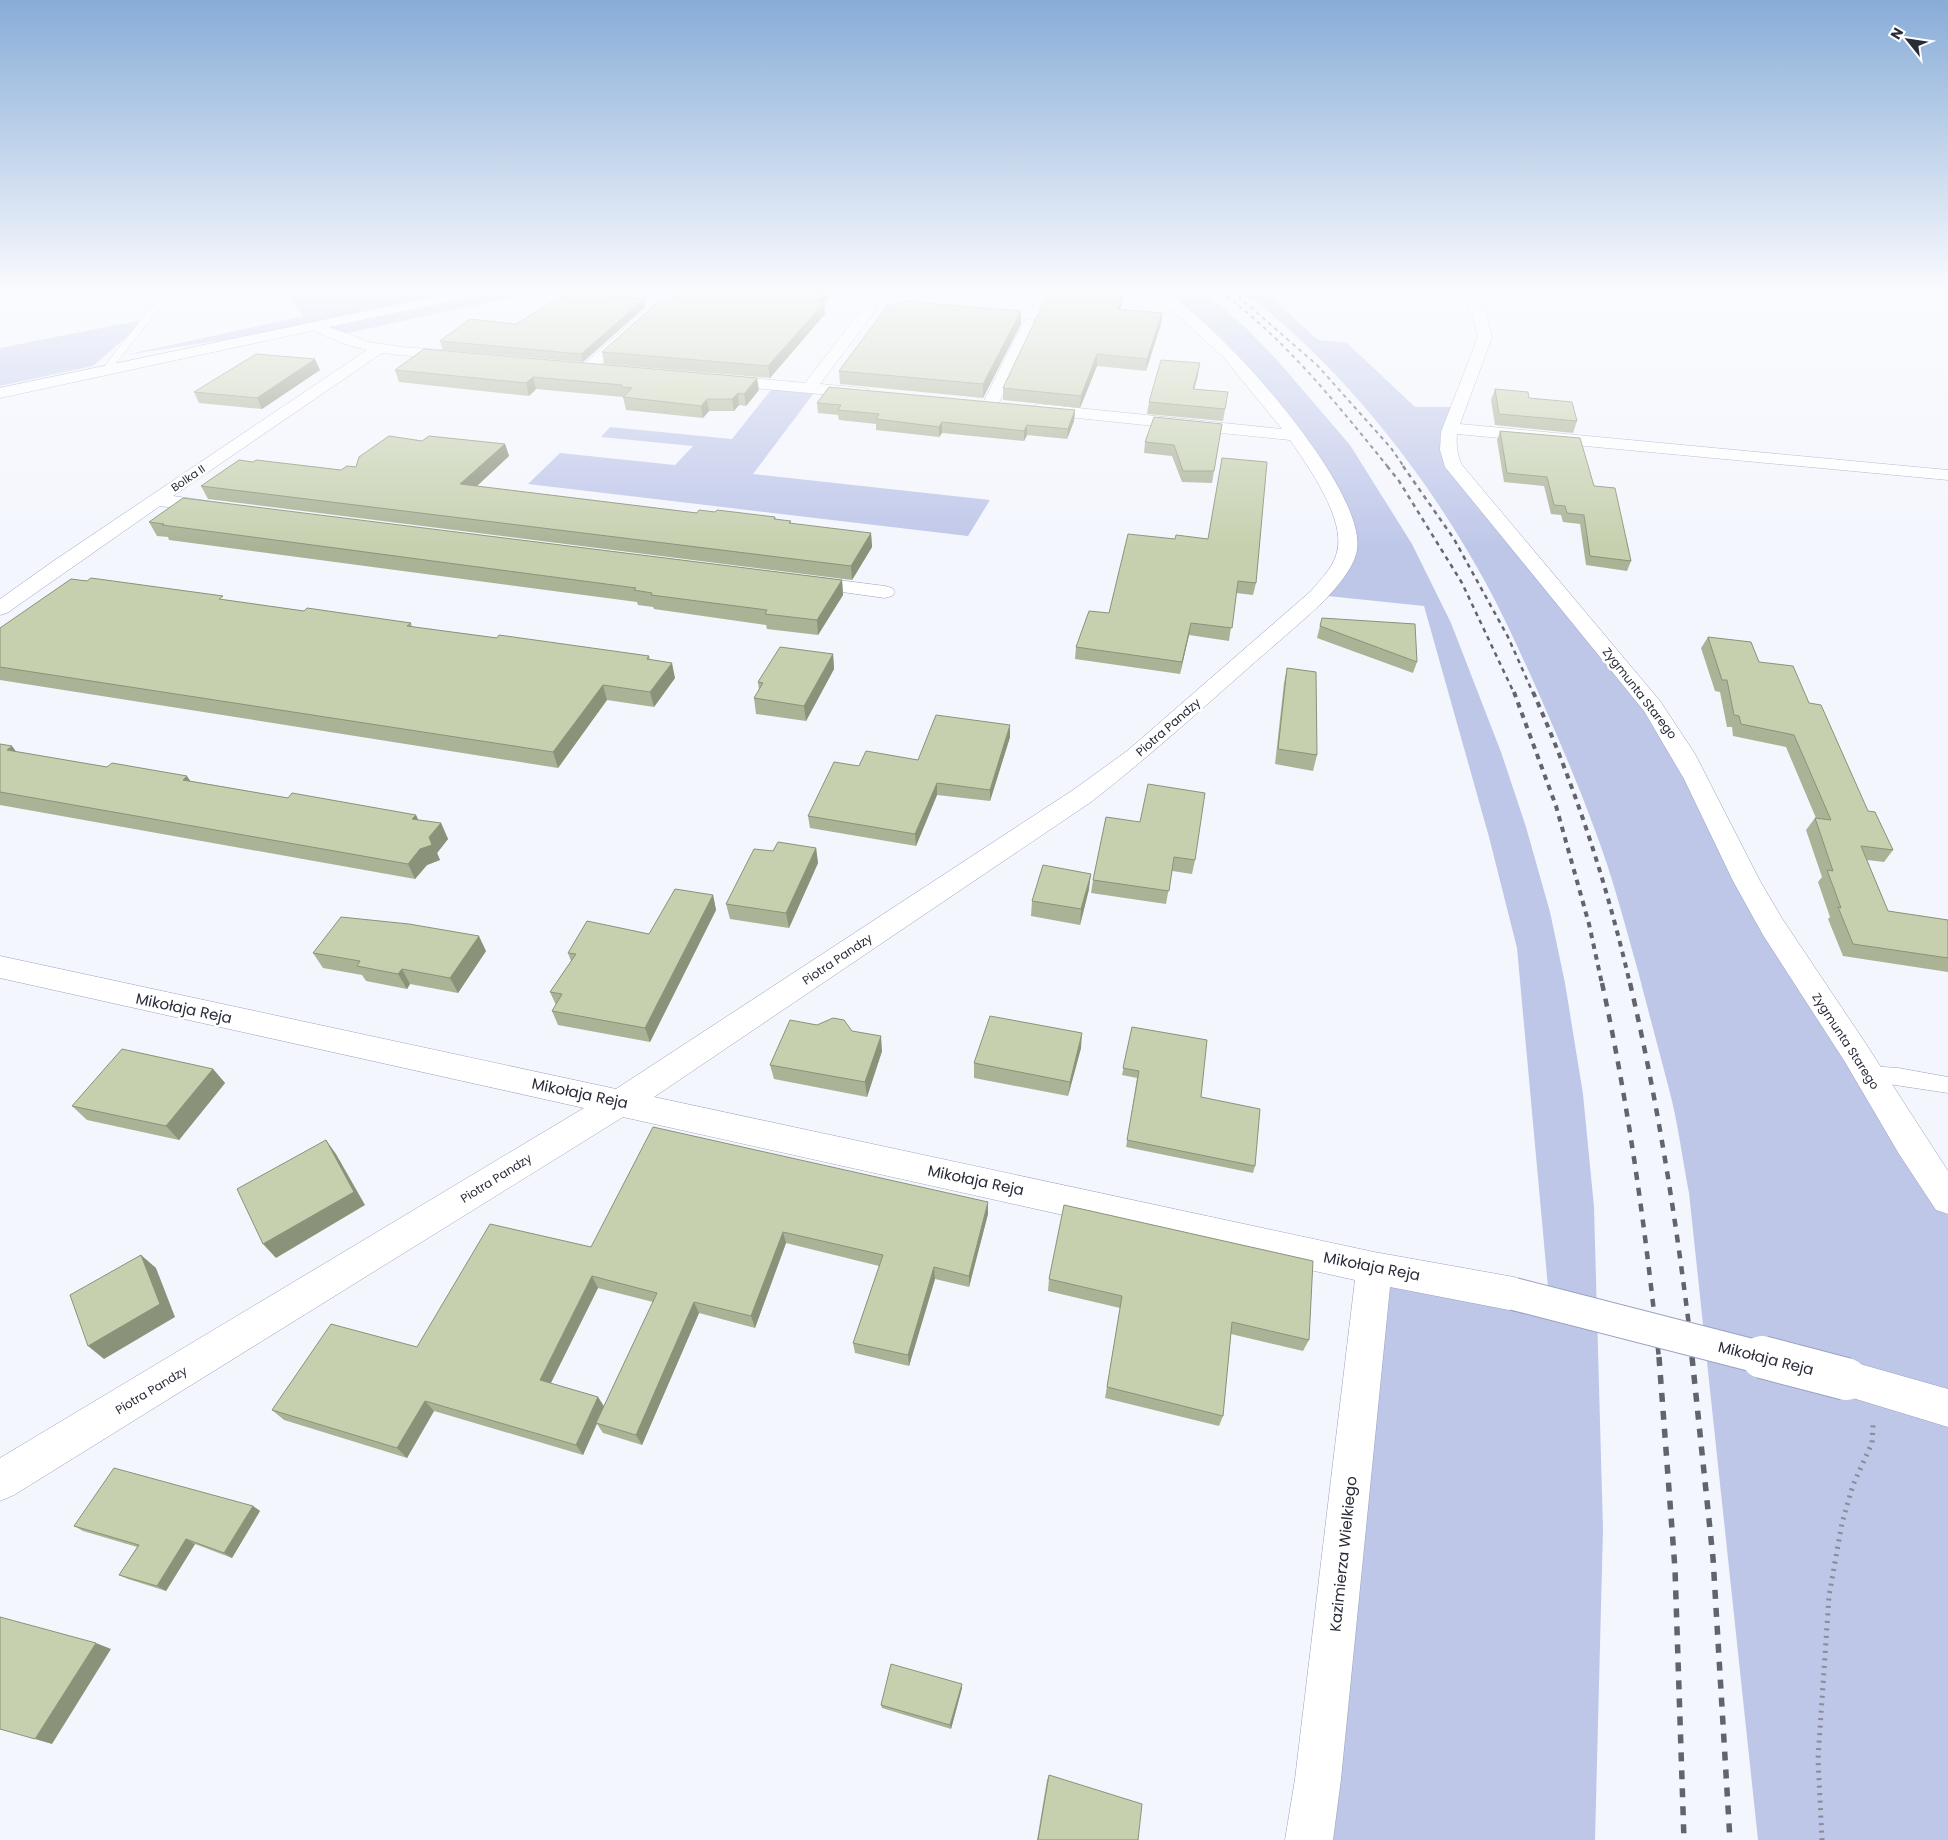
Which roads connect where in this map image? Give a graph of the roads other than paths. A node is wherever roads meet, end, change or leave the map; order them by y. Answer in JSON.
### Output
{"nodes":[{"id":1,"x":76,"y":377,"type":"edge"},
{"id":2,"x":338,"y":377,"type":"edge"},
{"id":3,"x":818,"y":377,"type":"edge"},
{"id":4,"x":1004,"y":377,"type":"edge"},
{"id":5,"x":1249,"y":377,"type":"edge"},
{"id":6,"x":1469,"y":377,"type":"edge"},
{"id":7,"x":706,"y":378,"type":"edge"},
{"id":8,"x":809,"y":388,"type":"junction"},
{"id":9,"x":0,"y":393,"type":"edge"},
{"id":10,"x":875,"y":394,"type":"edge"},
{"id":11,"x":971,"y":403,"type":"edge"},
{"id":12,"x":990,"y":405,"type":"junction"},
{"id":13,"x":1450,"y":428,"type":"junction"},
{"id":14,"x":1294,"y":435,"type":"junction"},
{"id":15,"x":1948,"y":475,"type":"edge"},
{"id":16,"x":157,"y":500,"type":"junction"},
{"id":17,"x":236,"y":510,"type":"edge"},
{"id":18,"x":787,"y":580,"type":"edge"},
{"id":19,"x":885,"y":592,"type":"dead end"},
{"id":20,"x":0,"y":609,"type":"edge"},
{"id":21,"x":0,"y":967,"type":"edge"},
{"id":22,"x":1869,"y":1074,"type":"junction"},
{"id":23,"x":1948,"y":1085,"type":"edge"},
{"id":24,"x":621,"y":1102,"type":"junction"},
{"id":25,"x":1948,"y":1199,"type":"edge"},
{"id":26,"x":1374,"y":1268,"type":"junction"},
{"id":27,"x":1948,"y":1408,"type":"edge"},
{"id":28,"x":0,"y":1481,"type":"edge"},
{"id":29,"x":1309,"y":1840,"type":"edge"}],
"edges":[{"from":1,"to":9,"type":"street"},
{"from":2,"to":16,"type":"street","name":"Bolka II"},
{"from":3,"to":8,"type":"street"},
{"from":4,"to":12,"type":"street"},
{"from":5,"to":14,"type":"street","name":"Piotra Pandzy"},
{"from":6,"to":13,"type":"street","name":"Zygmunta Starego"},
{"from":7,"to":8,"type":"street"},
{"from":8,"to":10,"type":"street"},
{"from":11,"to":12,"type":"street"},
{"from":12,"to":14,"type":"street"},
{"from":13,"to":15,"type":"street"},
{"from":13,"to":22,"type":"street","name":"Zygmunta Starego"},
{"from":14,"to":24,"type":"street","name":"Piotra Pandzy"},
{"from":16,"to":17,"type":"street"},
{"from":16,"to":20,"type":"street","name":"Bolka II"},
{"from":18,"to":19,"type":"street"},
{"from":21,"to":24,"type":"street","name":"Mikołaja Reja"},
{"from":22,"to":23,"type":"lane"},
{"from":22,"to":25,"type":"street","name":"Zygmunta Starego"},
{"from":24,"to":26,"type":"street","name":"Mikołaja Reja"},
{"from":24,"to":28,"type":"street","name":"Piotra Pandzy"},
{"from":26,"to":27,"type":"street","name":"Mikołaja Reja","bridge":true},
{"from":26,"to":29,"type":"street","name":"Kazimierza Wielkiego"}]}
